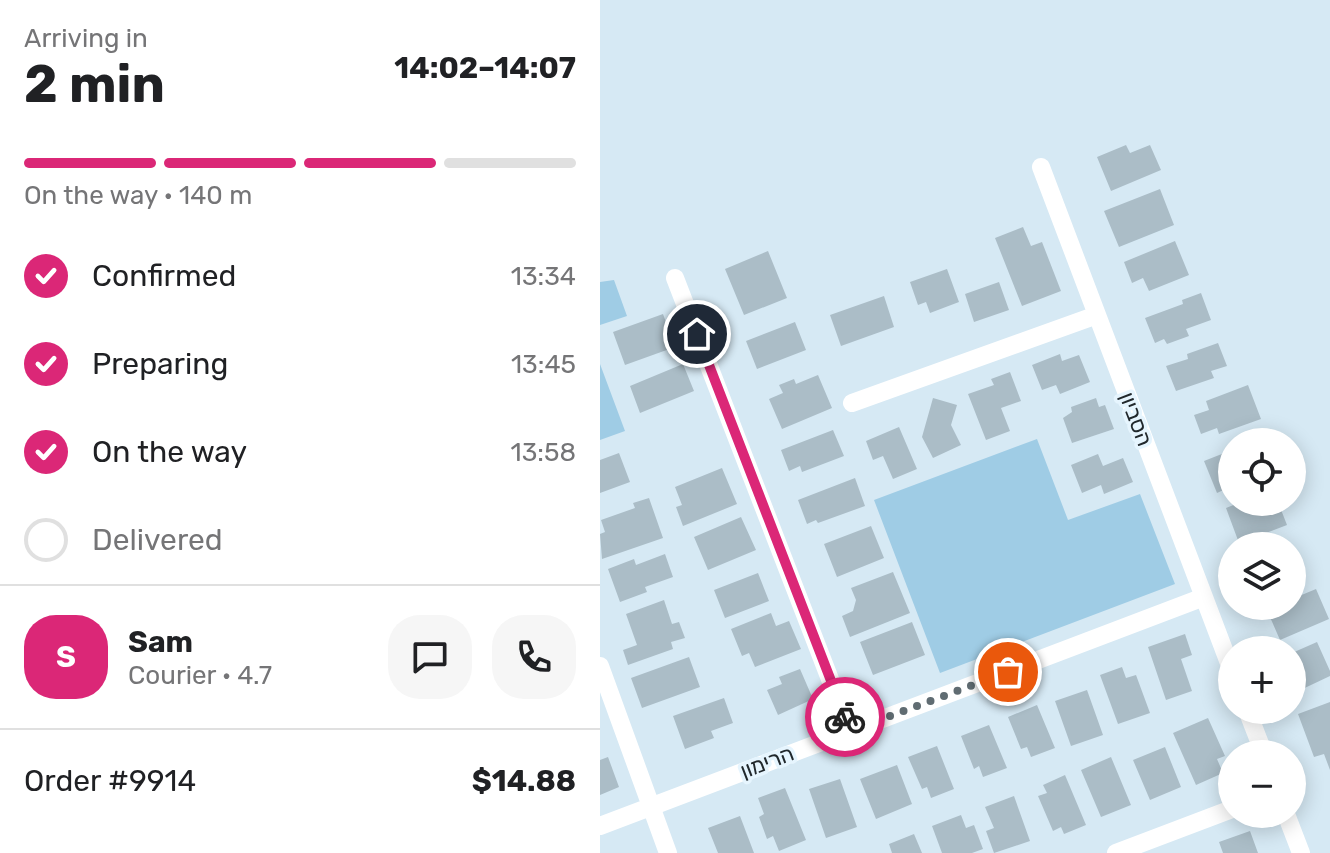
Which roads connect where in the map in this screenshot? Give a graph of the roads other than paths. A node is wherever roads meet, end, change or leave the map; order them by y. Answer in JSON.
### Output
{"nodes":[{"id":1,"x":1041,"y":167,"type":"dead end"},
{"id":2,"x":675,"y":278,"type":"dead end"},
{"id":3,"x":1097,"y":315,"type":"junction"},
{"id":4,"x":852,"y":403,"type":"dead end"},
{"id":5,"x":1204,"y":597,"type":"junction"},
{"id":6,"x":1219,"y":636,"type":"edge"},
{"id":7,"x":600,"y":666,"type":"edge"},
{"id":8,"x":850,"y":731,"type":"junction"},
{"id":9,"x":651,"y":806,"type":"junction"},
{"id":10,"x":1218,"y":814,"type":"edge"},
{"id":11,"x":600,"y":826,"type":"edge"},
{"id":12,"x":1291,"y":828,"type":"edge"},
{"id":13,"x":668,"y":853,"type":"edge"},
{"id":14,"x":1116,"y":853,"type":"edge"},
{"id":15,"x":1301,"y":853,"type":"edge"}],
"edges":[{"from":1,"to":3,"type":"street","name":"הסביון"},
{"from":2,"to":8,"type":"street"},
{"from":3,"to":4,"type":"street"},
{"from":3,"to":5,"type":"street","name":"הסביון"},
{"from":5,"to":6,"type":"street","name":"הסביון"},
{"from":5,"to":8,"type":"street","name":"הרימון"},
{"from":7,"to":9,"type":"street"},
{"from":8,"to":9,"type":"street","name":"הרימון"},
{"from":9,"to":11,"type":"street","name":"הרימון"},
{"from":9,"to":13,"type":"street"},
{"from":10,"to":14,"type":"street"},
{"from":12,"to":15,"type":"street"}]}
